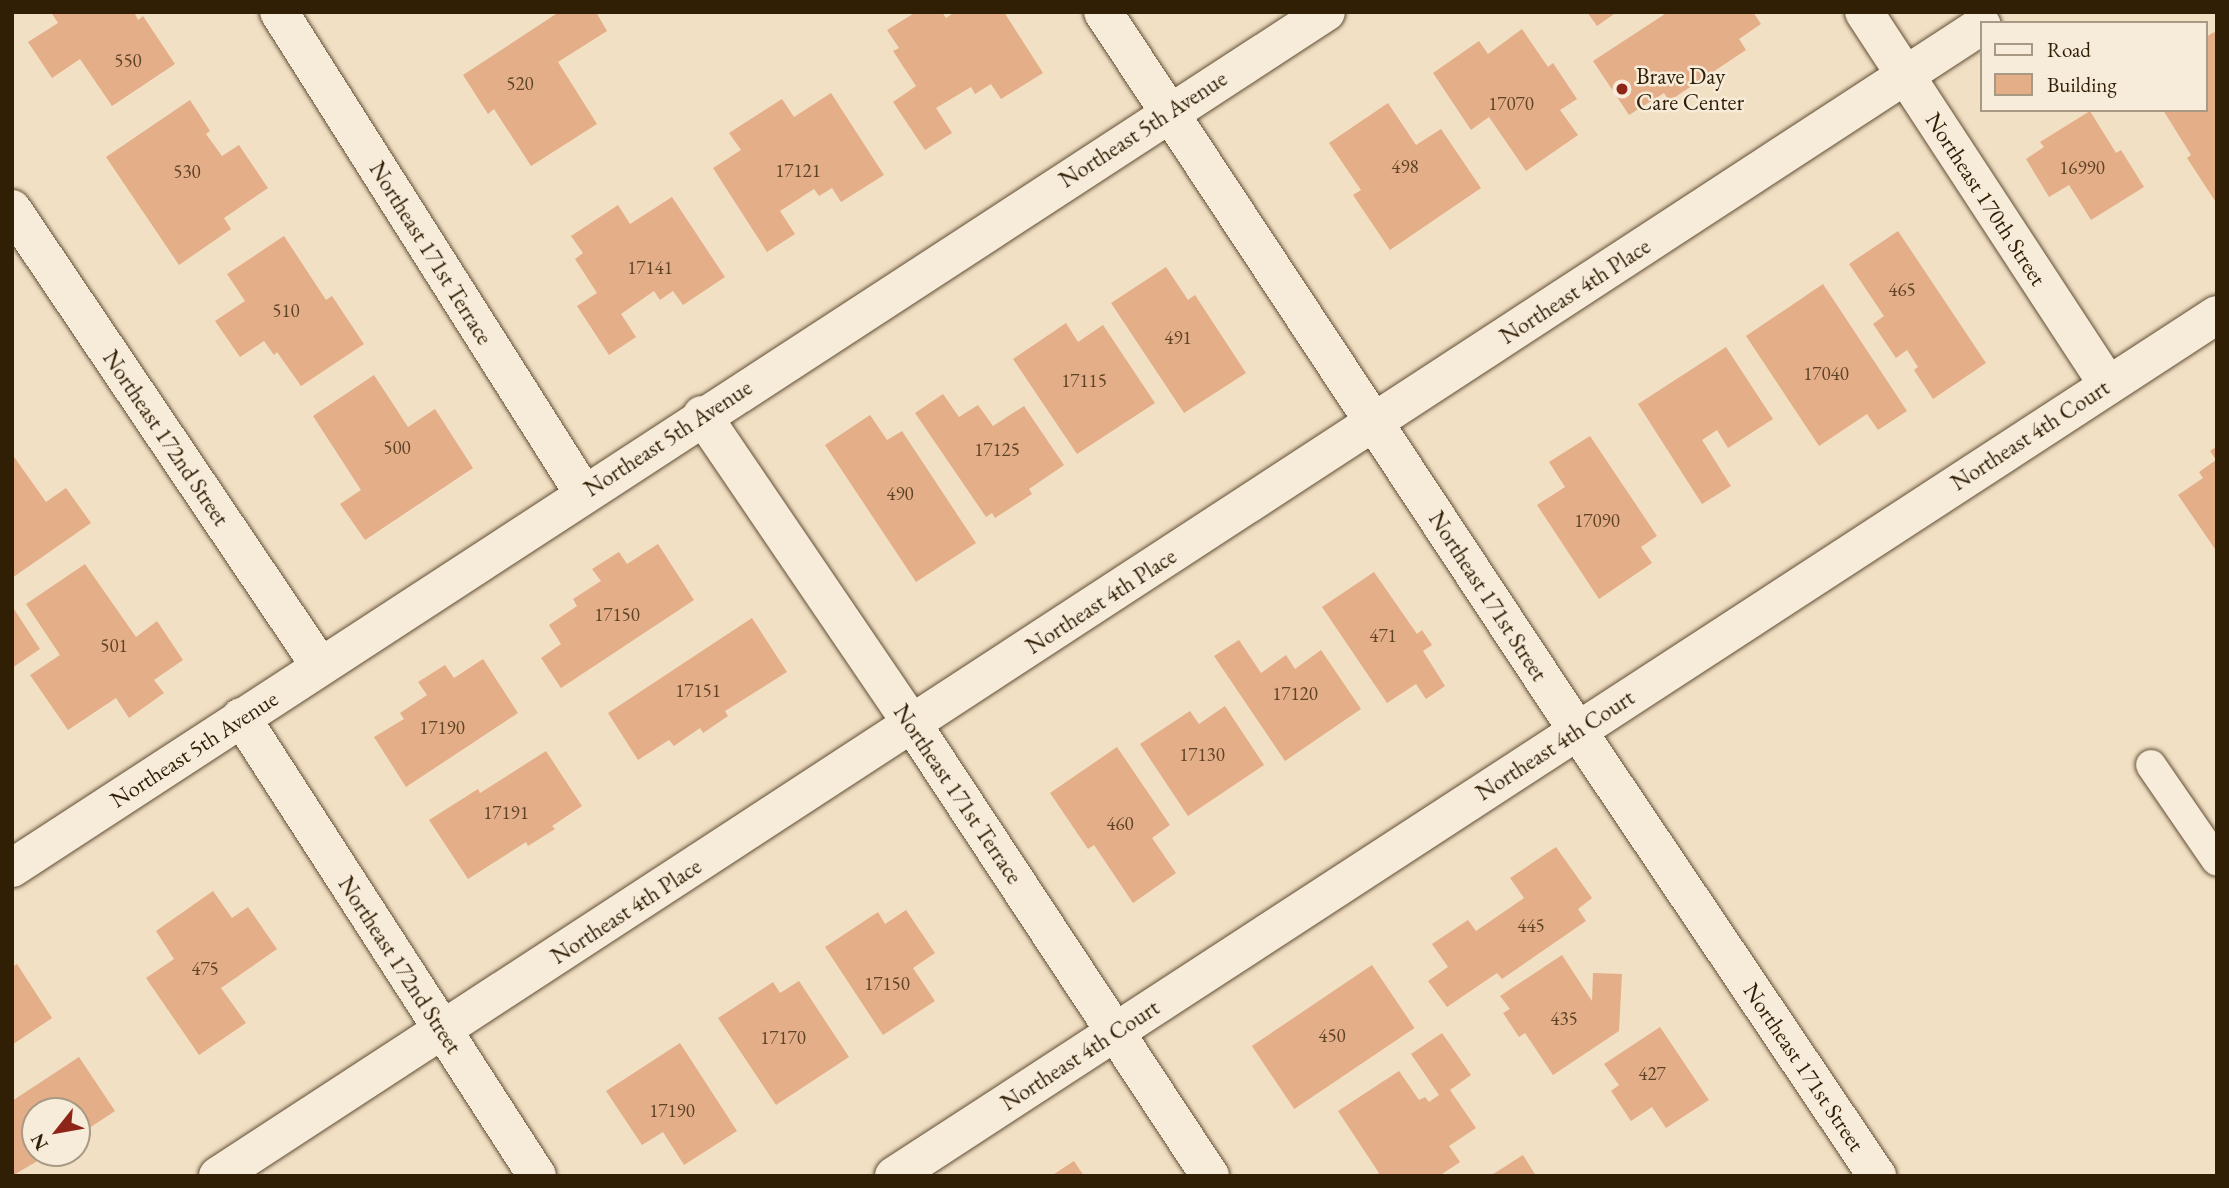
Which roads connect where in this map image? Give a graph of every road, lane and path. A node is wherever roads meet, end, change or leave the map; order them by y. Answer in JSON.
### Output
{"nodes":[{"id":1,"x":279,"y":12,"type":"edge"},
{"id":2,"x":1103,"y":12,"type":"edge"},
{"id":3,"x":1326,"y":12,"type":"edge"},
{"id":4,"x":1864,"y":12,"type":"edge"},
{"id":5,"x":1980,"y":27,"type":"edge"},
{"id":6,"x":1906,"y":76,"type":"junction"},
{"id":7,"x":1169,"y":112,"type":"junction"},
{"id":8,"x":12,"y":209,"type":"edge"},
{"id":9,"x":2217,"y":315,"type":"edge"},
{"id":10,"x":2108,"y":385,"type":"junction"},
{"id":11,"x":702,"y":415,"type":"junction"},
{"id":12,"x":1373,"y":422,"type":"junction"},
{"id":13,"x":584,"y":494,"type":"junction"},
{"id":14,"x":320,"y":666,"type":"junction"},
{"id":15,"x":241,"y":718,"type":"junction"},
{"id":16,"x":913,"y":725,"type":"junction"},
{"id":17,"x":1577,"y":730,"type":"junction"},
{"id":18,"x":2151,"y":765,"type":"dead end"},
{"id":19,"x":2217,"y":862,"type":"edge"},
{"id":20,"x":12,"y":868,"type":"edge"},
{"id":21,"x":442,"y":1031,"type":"junction"},
{"id":22,"x":1115,"y":1032,"type":"junction"},
{"id":23,"x":218,"y":1176,"type":"edge"},
{"id":24,"x":537,"y":1176,"type":"edge"},
{"id":25,"x":894,"y":1176,"type":"edge"},
{"id":26,"x":1210,"y":1176,"type":"edge"},
{"id":27,"x":1877,"y":1176,"type":"edge"}],
"edges":[{"from":1,"to":13,"type":"street","name":"Northeast 171st Terrace"},
{"from":2,"to":7,"type":"street","name":"Northeast 171st Street"},
{"from":3,"to":7,"type":"street","name":"Northeast 5th Avenue"},
{"from":4,"to":6,"type":"street","name":"Northeast 170th Street"},
{"from":5,"to":6,"type":"street","name":"Northeast 4th Place"},
{"from":6,"to":10,"type":"street","name":"Northeast 170th Street"},
{"from":6,"to":12,"type":"street","name":"Northeast 4th Place"},
{"from":7,"to":11,"type":"street","name":"Northeast 5th Avenue"},
{"from":7,"to":12,"type":"street","name":"Northeast 171st Street"},
{"from":8,"to":14,"type":"street","name":"Northeast 172nd Street"},
{"from":9,"to":10,"type":"street","name":"Northeast 4th Court"},
{"from":10,"to":17,"type":"street","name":"Northeast 4th Court"},
{"from":11,"to":13,"type":"street","name":"Northeast 5th Avenue"},
{"from":11,"to":16,"type":"street","name":"Northeast 171st Terrace"},
{"from":12,"to":16,"type":"street","name":"Northeast 4th Place"},
{"from":12,"to":17,"type":"street","name":"Northeast 171st Street"},
{"from":13,"to":14,"type":"street","name":"Northeast 5th Avenue"},
{"from":14,"to":15,"type":"street","name":"Northeast 5th Avenue"},
{"from":15,"to":20,"type":"street","name":"Northeast 5th Avenue"},
{"from":15,"to":21,"type":"street","name":"Northeast 172nd Street"},
{"from":16,"to":21,"type":"street","name":"Northeast 4th Place"},
{"from":16,"to":22,"type":"street","name":"Northeast 171st Terrace"},
{"from":17,"to":22,"type":"street","name":"Northeast 4th Court"},
{"from":17,"to":27,"type":"street","name":"Northeast 171st Street"},
{"from":18,"to":19,"type":"lane"},
{"from":21,"to":23,"type":"street","name":"Northeast 4th Place"},
{"from":21,"to":24,"type":"street","name":"Northeast 172nd Street"},
{"from":22,"to":25,"type":"street","name":"Northeast 4th Court"},
{"from":22,"to":26,"type":"street","name":"Northeast 171st Terrace"}]}
